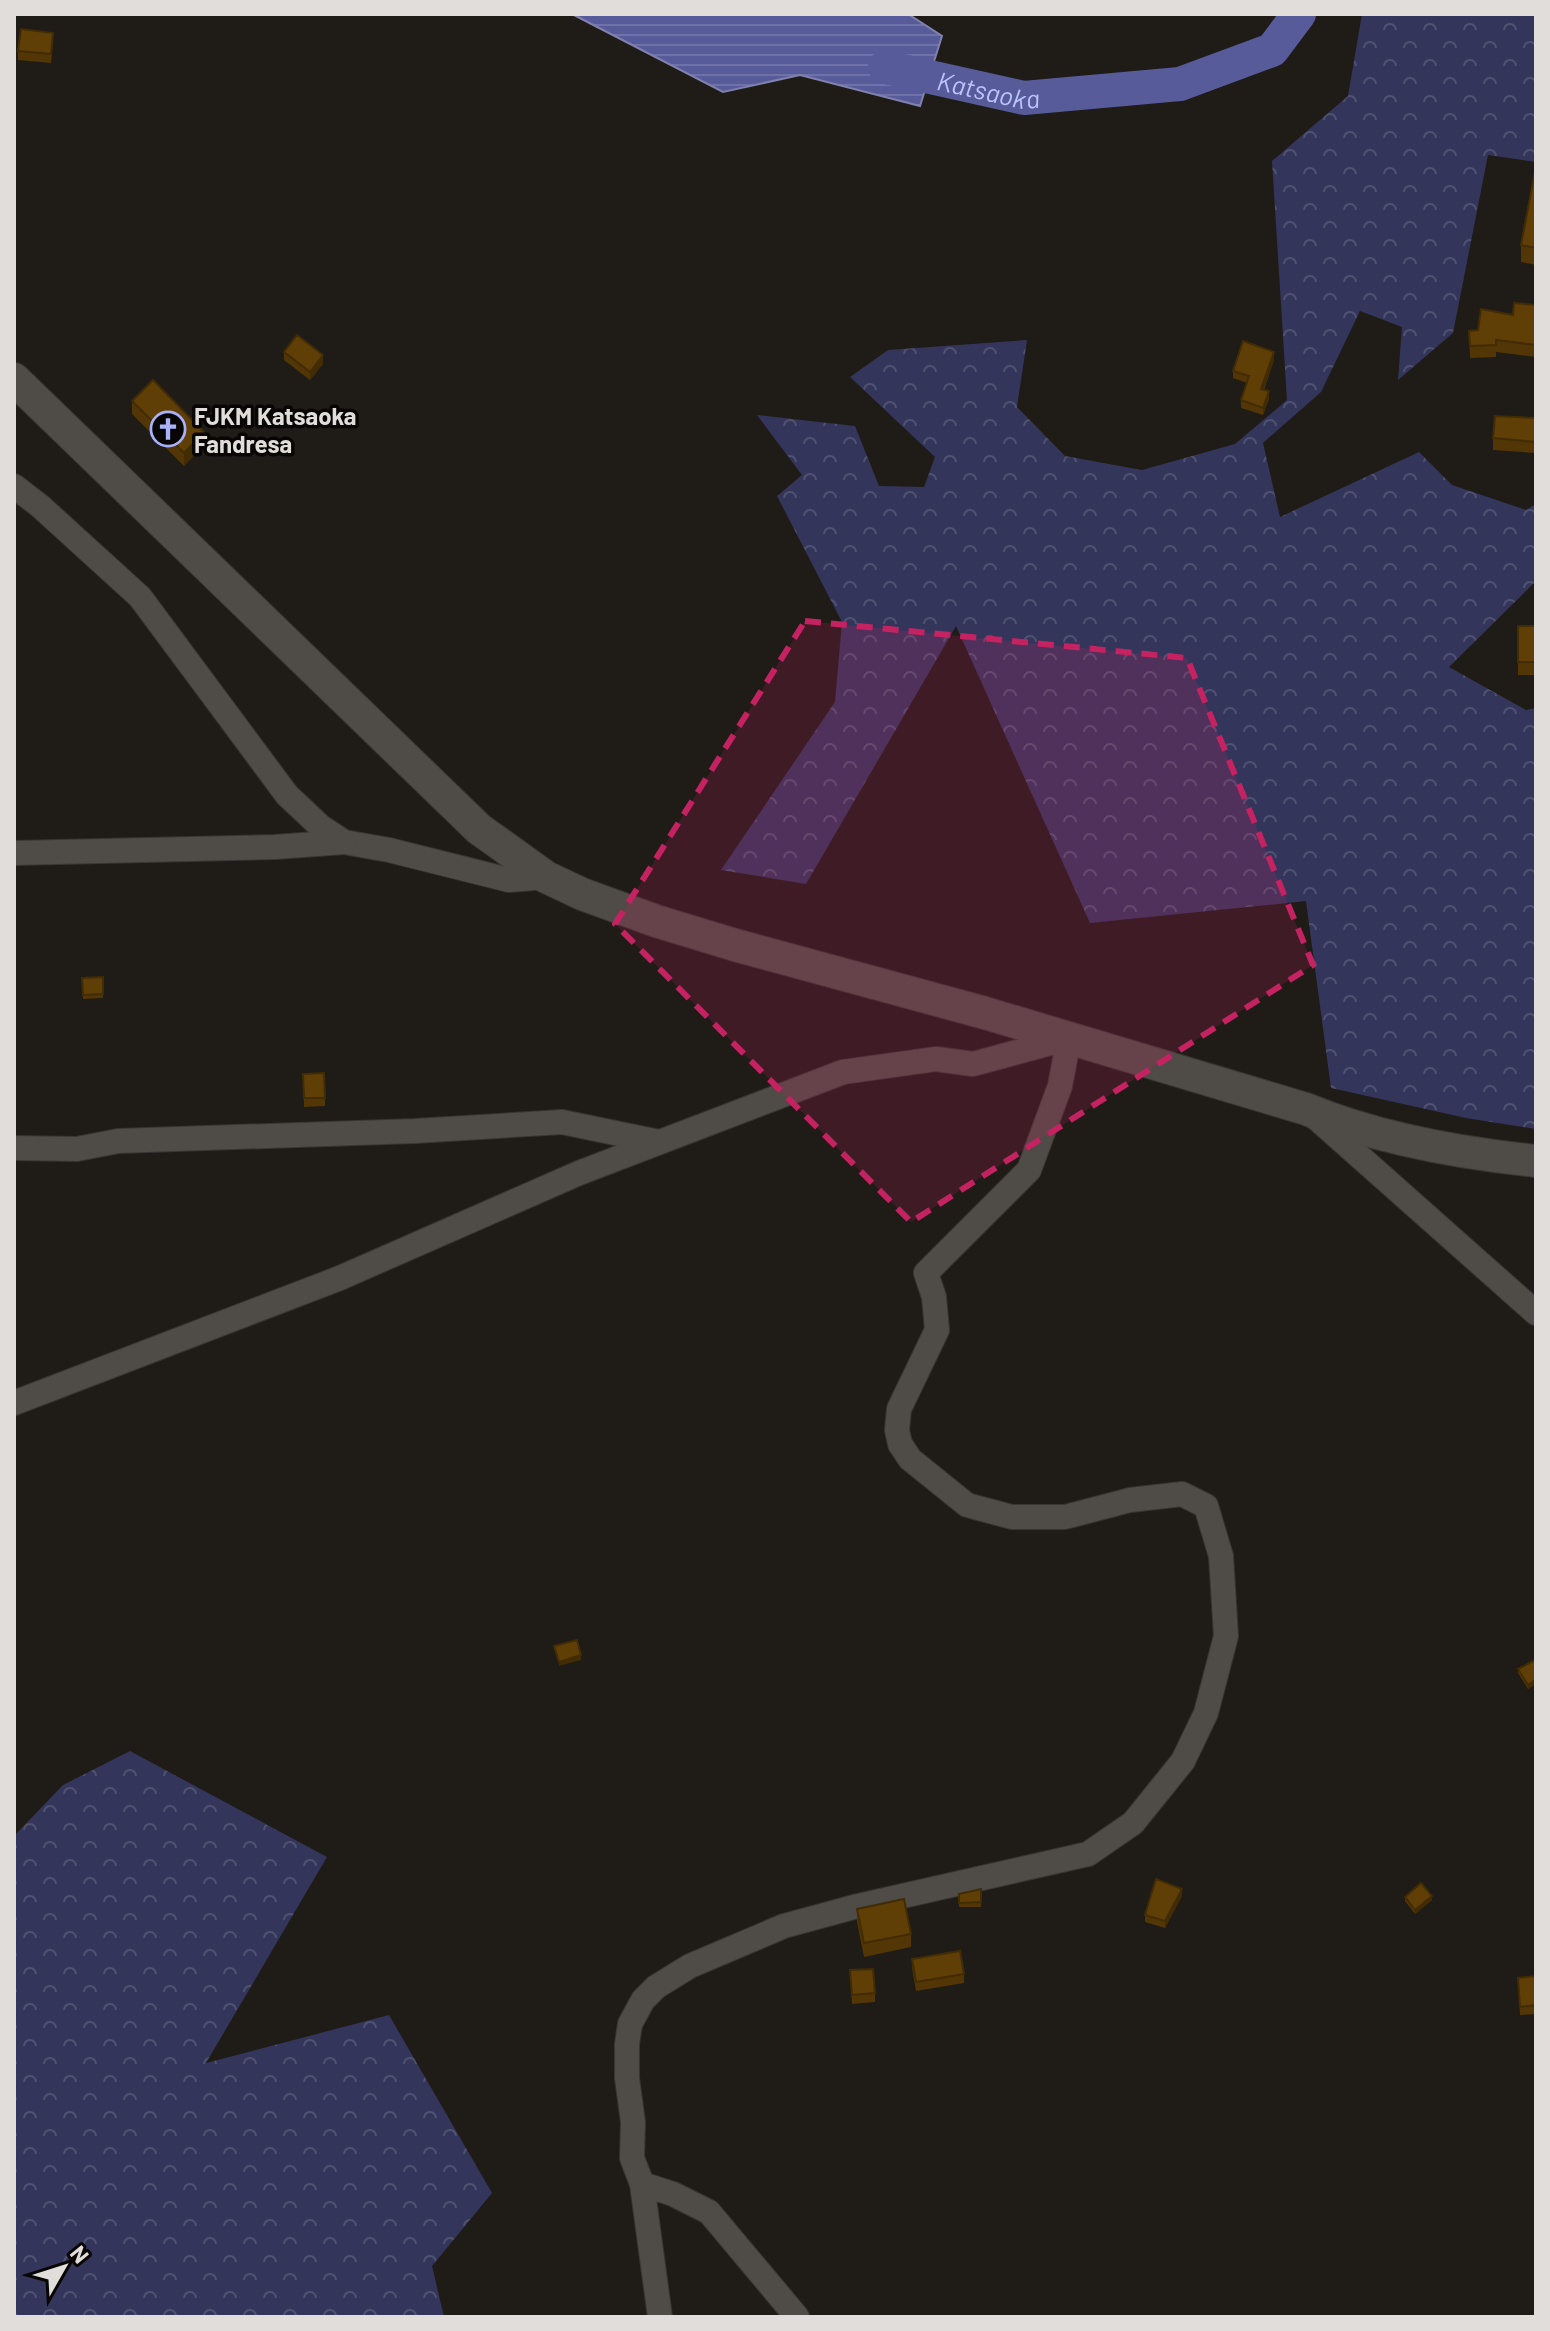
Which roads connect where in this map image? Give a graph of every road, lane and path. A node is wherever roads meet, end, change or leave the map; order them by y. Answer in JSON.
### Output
{"nodes":[{"id":1,"x":14,"y":379,"type":"edge"},
{"id":2,"x":14,"y":486,"type":"edge"},
{"id":3,"x":344,"y":842,"type":"junction"},
{"id":4,"x":14,"y":853,"type":"edge"},
{"id":5,"x":546,"y":877,"type":"junction"},
{"id":6,"x":1069,"y":1038,"type":"junction"},
{"id":7,"x":1306,"y":1109,"type":"junction"},
{"id":8,"x":659,"y":1142,"type":"junction"},
{"id":9,"x":14,"y":1148,"type":"edge"},
{"id":10,"x":1536,"y":1161,"type":"edge"},
{"id":11,"x":1536,"y":1313,"type":"edge"},
{"id":12,"x":14,"y":1403,"type":"edge"},
{"id":13,"x":642,"y":2184,"type":"junction"},
{"id":14,"x":660,"y":2317,"type":"edge"},
{"id":15,"x":797,"y":2317,"type":"edge"}],
"edges":[{"from":1,"to":5,"type":"main road"},
{"from":2,"to":3,"type":"street"},
{"from":3,"to":4,"type":"street"},
{"from":3,"to":5,"type":"street"},
{"from":5,"to":6,"type":"main road"},
{"from":6,"to":7,"type":"main road"},
{"from":6,"to":8,"type":"street"},
{"from":6,"to":13,"type":"street"},
{"from":7,"to":10,"type":"main road"},
{"from":7,"to":11,"type":"street"},
{"from":8,"to":9,"type":"street"},
{"from":8,"to":12,"type":"street"},
{"from":13,"to":14,"type":"street"},
{"from":13,"to":15,"type":"street"}]}
